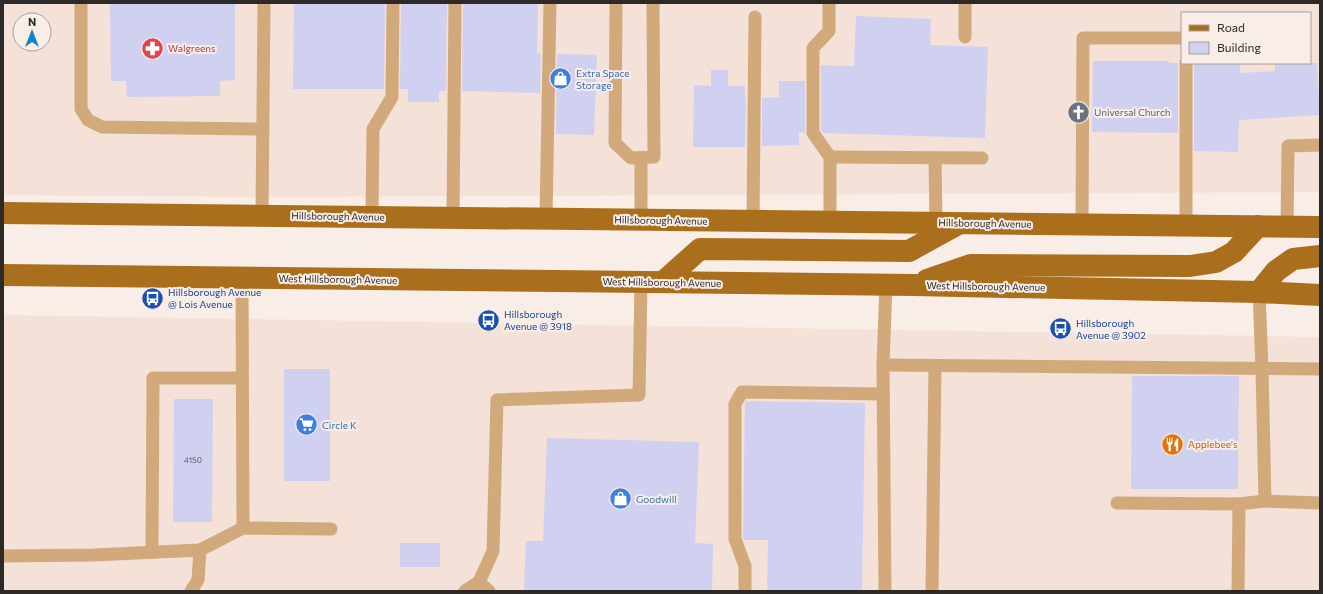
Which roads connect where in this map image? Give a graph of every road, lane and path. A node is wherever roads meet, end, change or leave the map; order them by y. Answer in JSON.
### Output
{"nodes":[{"id":1,"x":81,"y":3,"type":"edge"},
{"id":2,"x":264,"y":3,"type":"edge"},
{"id":3,"x":393,"y":3,"type":"edge"},
{"id":4,"x":455,"y":3,"type":"edge"},
{"id":5,"x":550,"y":3,"type":"edge"},
{"id":6,"x":616,"y":3,"type":"edge"},
{"id":7,"x":653,"y":3,"type":"edge"},
{"id":8,"x":829,"y":3,"type":"edge"},
{"id":9,"x":965,"y":3,"type":"edge"},
{"id":10,"x":755,"y":17,"type":"dead end"},
{"id":11,"x":965,"y":37,"type":"dead end"},
{"id":12,"x":1181,"y":38,"type":"edge"},
{"id":13,"x":1186,"y":64,"type":"edge"},
{"id":14,"x":263,"y":129,"type":"junction"},
{"id":15,"x":1320,"y":145,"type":"edge"},
{"id":16,"x":830,"y":157,"type":"junction"},
{"id":17,"x":641,"y":158,"type":"junction"},
{"id":18,"x":935,"y":158,"type":"junction"},
{"id":19,"x":982,"y":158,"type":"dead end"},
{"id":20,"x":3,"y":212,"type":"edge"},
{"id":21,"x":262,"y":216,"type":"junction"},
{"id":22,"x":372,"y":216,"type":"junction"},
{"id":23,"x":453,"y":218,"type":"junction"},
{"id":24,"x":546,"y":218,"type":"junction"},
{"id":25,"x":640,"y":219,"type":"junction"},
{"id":26,"x":753,"y":221,"type":"junction"},
{"id":27,"x":830,"y":222,"type":"junction"},
{"id":28,"x":936,"y":223,"type":"junction"},
{"id":29,"x":959,"y":223,"type":"junction"},
{"id":30,"x":1082,"y":224,"type":"junction"},
{"id":31,"x":1186,"y":225,"type":"junction"},
{"id":32,"x":1258,"y":226,"type":"junction"},
{"id":33,"x":1287,"y":226,"type":"junction"},
{"id":34,"x":1320,"y":227,"type":"edge"},
{"id":35,"x":1320,"y":256,"type":"edge"},
{"id":36,"x":3,"y":275,"type":"edge"},
{"id":37,"x":242,"y":278,"type":"junction"},
{"id":38,"x":640,"y":282,"type":"junction"},
{"id":39,"x":663,"y":282,"type":"junction"},
{"id":40,"x":886,"y":284,"type":"junction"},
{"id":41,"x":912,"y":285,"type":"junction"},
{"id":42,"x":1259,"y":292,"type":"junction"},
{"id":43,"x":1320,"y":295,"type":"edge"},
{"id":44,"x":884,"y":365,"type":"junction"},
{"id":45,"x":935,"y":366,"type":"junction"},
{"id":46,"x":1262,"y":369,"type":"junction"},
{"id":47,"x":1320,"y":369,"type":"edge"},
{"id":48,"x":242,"y":378,"type":"junction"},
{"id":49,"x":884,"y":394,"type":"junction"},
{"id":50,"x":1265,"y":501,"type":"junction"},
{"id":51,"x":1117,"y":503,"type":"dead end"},
{"id":52,"x":1320,"y":503,"type":"edge"},
{"id":53,"x":1239,"y":504,"type":"junction"},
{"id":54,"x":243,"y":528,"type":"junction"},
{"id":55,"x":331,"y":529,"type":"dead end"},
{"id":56,"x":200,"y":550,"type":"junction"},
{"id":57,"x":152,"y":552,"type":"junction"},
{"id":58,"x":3,"y":556,"type":"edge"},
{"id":59,"x":479,"y":582,"type":"junction"},
{"id":60,"x":192,"y":591,"type":"edge"},
{"id":61,"x":465,"y":591,"type":"edge"},
{"id":62,"x":489,"y":591,"type":"edge"},
{"id":63,"x":745,"y":591,"type":"edge"},
{"id":64,"x":885,"y":591,"type":"edge"},
{"id":65,"x":932,"y":591,"type":"edge"},
{"id":66,"x":1238,"y":591,"type":"edge"}],
"edges":[{"from":1,"to":14,"type":"lane"},
{"from":2,"to":14,"type":"lane"},
{"from":3,"to":22,"type":"lane"},
{"from":4,"to":23,"type":"lane"},
{"from":5,"to":24,"type":"lane"},
{"from":6,"to":17,"type":"lane"},
{"from":7,"to":17,"type":"lane"},
{"from":8,"to":16,"type":"lane"},
{"from":9,"to":11,"type":"lane"},
{"from":10,"to":26,"type":"lane"},
{"from":12,"to":30,"type":"lane"},
{"from":13,"to":31,"type":"lane"},
{"from":14,"to":21,"type":"lane"},
{"from":15,"to":33,"type":"lane"},
{"from":16,"to":18,"type":"lane"},
{"from":16,"to":27,"type":"lane"},
{"from":17,"to":25,"type":"lane"},
{"from":18,"to":19,"type":"lane"},
{"from":18,"to":28,"type":"lane"},
{"from":20,"to":21,"type":"main road","name":"Hillsborough Avenue"},
{"from":21,"to":22,"type":"main road","name":"Hillsborough Avenue"},
{"from":22,"to":23,"type":"main road","name":"Hillsborough Avenue"},
{"from":23,"to":24,"type":"main road","name":"Hillsborough Avenue"},
{"from":24,"to":25,"type":"main road","name":"Hillsborough Avenue"},
{"from":25,"to":26,"type":"main road","name":"Hillsborough Avenue"},
{"from":26,"to":27,"type":"main road","name":"Hillsborough Avenue"},
{"from":27,"to":28,"type":"main road","name":"Hillsborough Avenue"},
{"from":28,"to":29,"type":"main road","name":"Hillsborough Avenue"},
{"from":29,"to":30,"type":"main road","name":"Hillsborough Avenue"},
{"from":29,"to":39,"type":"main road"},
{"from":30,"to":31,"type":"main road","name":"Hillsborough Avenue"},
{"from":31,"to":32,"type":"main road","name":"Hillsborough Avenue"},
{"from":32,"to":33,"type":"main road","name":"Hillsborough Avenue"},
{"from":32,"to":41,"type":"main road"},
{"from":33,"to":34,"type":"main road","name":"Hillsborough Avenue"},
{"from":35,"to":42,"type":"main road"},
{"from":36,"to":37,"type":"main road","name":"West Hillsborough Avenue"},
{"from":37,"to":38,"type":"main road","name":"West Hillsborough Avenue"},
{"from":37,"to":48,"type":"lane"},
{"from":38,"to":39,"type":"main road","name":"West Hillsborough Avenue"},
{"from":38,"to":59,"type":"lane"},
{"from":39,"to":40,"type":"main road","name":"West Hillsborough Avenue"},
{"from":40,"to":41,"type":"main road","name":"West Hillsborough Avenue"},
{"from":40,"to":44,"type":"lane"},
{"from":41,"to":42,"type":"main road","name":"West Hillsborough Avenue"},
{"from":42,"to":43,"type":"main road","name":"West Hillsborough Avenue"},
{"from":42,"to":46,"type":"lane"},
{"from":44,"to":45,"type":"lane"},
{"from":44,"to":49,"type":"lane"},
{"from":45,"to":46,"type":"lane"},
{"from":45,"to":65,"type":"lane"},
{"from":46,"to":47,"type":"lane"},
{"from":46,"to":50,"type":"lane"},
{"from":48,"to":54,"type":"lane"},
{"from":48,"to":57,"type":"lane"},
{"from":49,"to":63,"type":"lane"},
{"from":49,"to":64,"type":"lane"},
{"from":50,"to":52,"type":"lane"},
{"from":50,"to":53,"type":"lane"},
{"from":51,"to":53,"type":"lane"},
{"from":53,"to":66,"type":"lane"},
{"from":54,"to":55,"type":"lane"},
{"from":54,"to":56,"type":"lane"},
{"from":56,"to":57,"type":"lane"},
{"from":56,"to":60,"type":"lane"},
{"from":57,"to":58,"type":"lane"},
{"from":59,"to":61,"type":"lane"},
{"from":59,"to":62,"type":"lane"}]}
